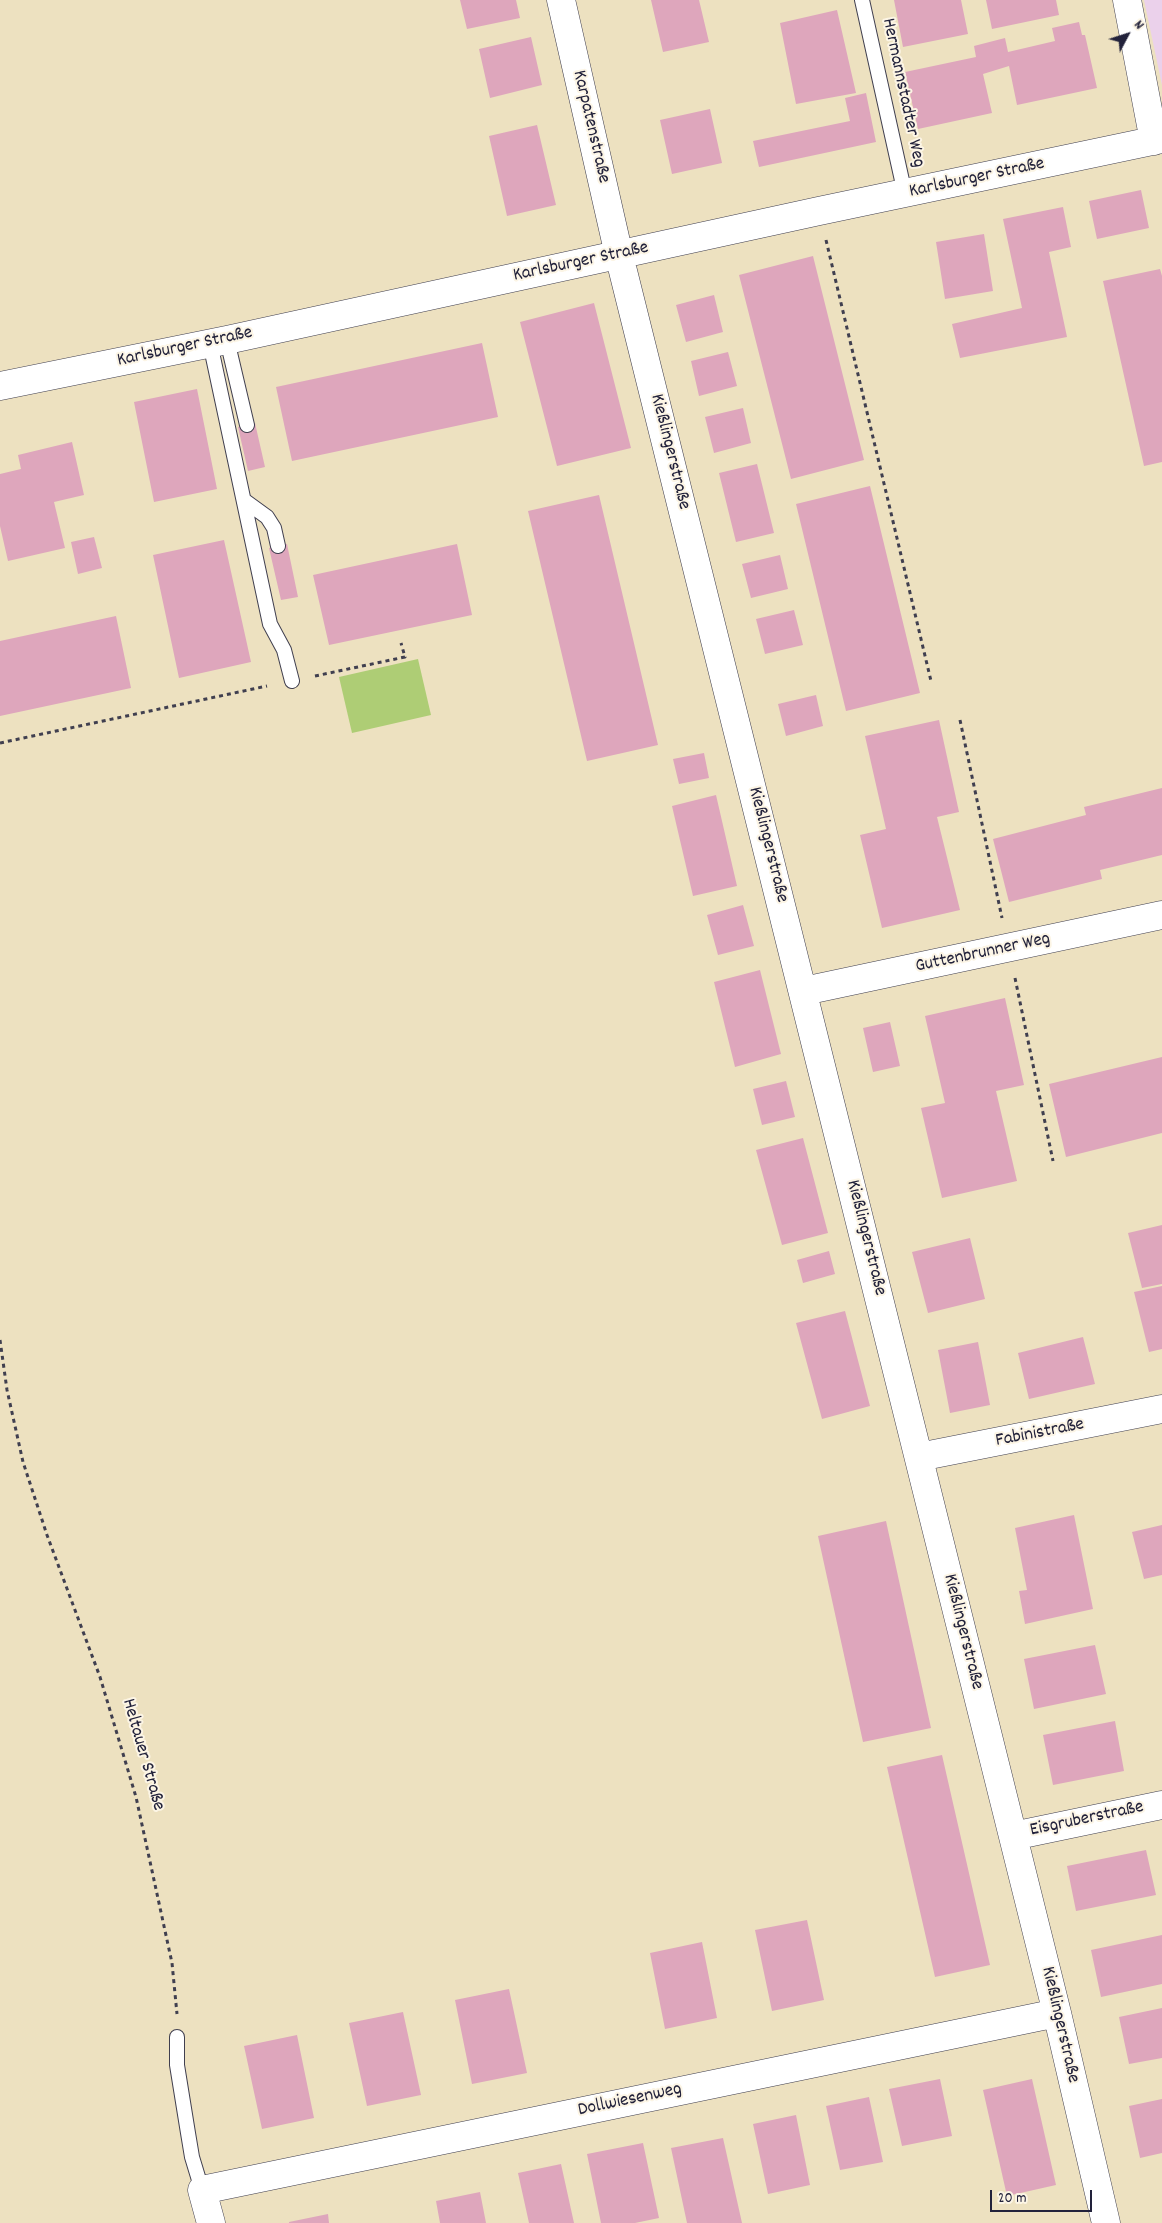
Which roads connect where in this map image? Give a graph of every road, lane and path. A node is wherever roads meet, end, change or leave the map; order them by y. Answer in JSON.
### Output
{"nodes":[{"id":1,"x":561,"y":0,"type":"edge"},
{"id":2,"x":862,"y":0,"type":"edge"},
{"id":3,"x":1127,"y":0,"type":"edge"},
{"id":4,"x":1158,"y":140,"type":"edge"},
{"id":5,"x":905,"y":194,"type":"junction"},
{"id":6,"x":819,"y":211,"type":"junction"},
{"id":7,"x":619,"y":255,"type":"junction"},
{"id":8,"x":219,"y":341,"type":"junction"},
{"id":9,"x":0,"y":386,"type":"edge"},
{"id":10,"x":247,"y":425,"type":"dead end"},
{"id":11,"x":245,"y":501,"type":"junction"},
{"id":12,"x":278,"y":546,"type":"dead end"},
{"id":13,"x":401,"y":643,"type":"dead end"},
{"id":14,"x":292,"y":681,"type":"junction"},
{"id":15,"x":931,"y":681,"type":"dead end"},
{"id":16,"x":960,"y":720,"type":"dead end"},
{"id":17,"x":0,"y":743,"type":"edge"},
{"id":18,"x":1162,"y":915,"type":"edge"},
{"id":19,"x":1009,"y":948,"type":"junction"},
{"id":20,"x":804,"y":991,"type":"junction"},
{"id":21,"x":1053,"y":1161,"type":"dead end"},
{"id":22,"x":0,"y":1340,"type":"edge"},
{"id":23,"x":1162,"y":1409,"type":"edge"},
{"id":24,"x":919,"y":1457,"type":"junction"},
{"id":25,"x":1162,"y":1805,"type":"edge"},
{"id":26,"x":1013,"y":1836,"type":"junction"},
{"id":27,"x":1057,"y":2013,"type":"junction"},
{"id":28,"x":177,"y":2037,"type":"joint"},
{"id":29,"x":202,"y":2190,"type":"junction"},
{"id":30,"x":210,"y":2223,"type":"edge"},
{"id":31,"x":1106,"y":2223,"type":"edge"}],
"edges":[{"from":1,"to":7,"type":"street","name":"Karpatenstraße"},
{"from":2,"to":5,"type":"lane","name":"Hermannstadter Weg"},
{"from":3,"to":4,"type":"street"},
{"from":4,"to":5,"type":"street","name":"Karlsburger Straße"},
{"from":5,"to":6,"type":"street","name":"Karlsburger Straße"},
{"from":6,"to":7,"type":"street","name":"Karlsburger Straße"},
{"from":6,"to":15,"type":"path"},
{"from":7,"to":8,"type":"street","name":"Karlsburger Straße"},
{"from":7,"to":20,"type":"street","name":"Kießlingerstraße"},
{"from":8,"to":9,"type":"street","name":"Karlsburger Straße"},
{"from":8,"to":10,"type":"lane"},
{"from":8,"to":11,"type":"lane"},
{"from":11,"to":12,"type":"lane"},
{"from":11,"to":14,"type":"lane"},
{"from":13,"to":14,"type":"path"},
{"from":14,"to":17,"type":"path"},
{"from":16,"to":19,"type":"path"},
{"from":18,"to":19,"type":"street","name":"Guttenbrunner Weg"},
{"from":19,"to":20,"type":"street","name":"Guttenbrunner Weg"},
{"from":19,"to":21,"type":"path"},
{"from":20,"to":24,"type":"street","name":"Kießlingerstraße"},
{"from":22,"to":28,"type":"path","name":"Heltauer Straße"},
{"from":23,"to":24,"type":"street","name":"Fabinistraße"},
{"from":24,"to":26,"type":"street","name":"Kießlingerstraße"},
{"from":25,"to":26,"type":"street","name":"Eisgruberstraße"},
{"from":26,"to":27,"type":"street","name":"Kießlingerstraße"},
{"from":27,"to":29,"type":"street","name":"Dollwiesenweg"},
{"from":27,"to":31,"type":"street","name":"Kießlingerstraße"},
{"from":28,"to":29,"type":"lane"},
{"from":29,"to":30,"type":"street"}]}
